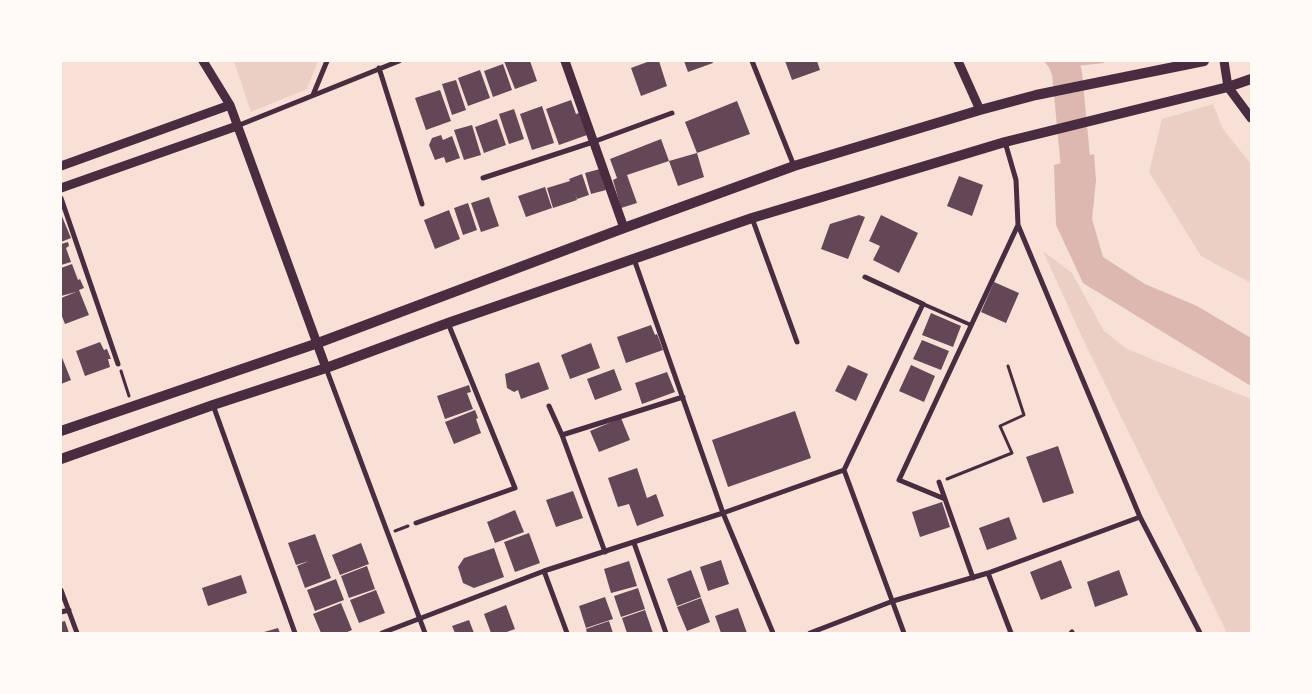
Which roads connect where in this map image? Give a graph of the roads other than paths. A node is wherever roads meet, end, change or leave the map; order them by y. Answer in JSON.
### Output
{"nodes":[{"id":1,"x":202,"y":61,"type":"edge"},
{"id":2,"x":327,"y":61,"type":"edge"},
{"id":3,"x":399,"y":61,"type":"edge"},
{"id":4,"x":565,"y":61,"type":"edge"},
{"id":5,"x":752,"y":61,"type":"edge"},
{"id":6,"x":958,"y":61,"type":"edge"},
{"id":7,"x":1204,"y":61,"type":"edge"},
{"id":8,"x":1224,"y":61,"type":"edge"},
{"id":9,"x":379,"y":68,"type":"junction"},
{"id":10,"x":1251,"y":79,"type":"edge"},
{"id":11,"x":1228,"y":87,"type":"junction"},
{"id":12,"x":313,"y":94,"type":"junction"},
{"id":13,"x":230,"y":105,"type":"junction"},
{"id":14,"x":980,"y":110,"type":"junction"},
{"id":15,"x":672,"y":113,"type":"dead end"},
{"id":16,"x":1251,"y":118,"type":"edge"},
{"id":17,"x":237,"y":126,"type":"junction"},
{"id":18,"x":593,"y":142,"type":"junction"},
{"id":19,"x":1005,"y":142,"type":"junction"},
{"id":20,"x":61,"y":166,"type":"edge"},
{"id":21,"x":794,"y":166,"type":"junction"},
{"id":22,"x":483,"y":178,"type":"dead end"},
{"id":23,"x":61,"y":188,"type":"edge"},
{"id":24,"x":61,"y":198,"type":"edge"},
{"id":25,"x":422,"y":204,"type":"dead end"},
{"id":26,"x":752,"y":218,"type":"junction"},
{"id":27,"x":1018,"y":225,"type":"junction"},
{"id":28,"x":624,"y":228,"type":"junction"},
{"id":29,"x":634,"y":258,"type":"junction"},
{"id":30,"x":865,"y":277,"type":"dead end"},
{"id":31,"x":923,"y":304,"type":"junction"},
{"id":32,"x":448,"y":323,"type":"junction"},
{"id":33,"x":971,"y":325,"type":"junction"},
{"id":34,"x":797,"y":342,"type":"dead end"},
{"id":35,"x":318,"y":343,"type":"junction"},
{"id":36,"x":118,"y":364,"type":"road end"},
{"id":37,"x":326,"y":368,"type":"junction"},
{"id":38,"x":683,"y":397,"type":"junction"},
{"id":39,"x":213,"y":405,"type":"junction"},
{"id":40,"x":549,"y":406,"type":"dead end"},
{"id":41,"x":61,"y":431,"type":"edge"},
{"id":42,"x":562,"y":435,"type":"junction"},
{"id":43,"x":61,"y":459,"type":"edge"},
{"id":44,"x":844,"y":470,"type":"junction"},
{"id":45,"x":939,"y":482,"type":"road end"},
{"id":46,"x":945,"y":499,"type":"junction"},
{"id":47,"x":723,"y":513,"type":"junction"},
{"id":48,"x":1140,"y":517,"type":"junction"},
{"id":49,"x":416,"y":523,"type":"road end"},
{"id":50,"x":634,"y":543,"type":"junction"},
{"id":51,"x":605,"y":552,"type":"junction"},
{"id":52,"x":544,"y":571,"type":"junction"},
{"id":53,"x":988,"y":573,"type":"junction"},
{"id":54,"x":973,"y":578,"type":"junction"},
{"id":55,"x":61,"y":590,"type":"edge"},
{"id":56,"x":893,"y":602,"type":"junction"},
{"id":57,"x":69,"y":610,"type":"junction"},
{"id":58,"x":61,"y":612,"type":"edge"},
{"id":59,"x":420,"y":619,"type":"junction"},
{"id":60,"x":77,"y":633,"type":"edge"},
{"id":61,"x":296,"y":633,"type":"edge"},
{"id":62,"x":382,"y":633,"type":"edge"},
{"id":63,"x":425,"y":633,"type":"edge"},
{"id":64,"x":568,"y":633,"type":"edge"},
{"id":65,"x":666,"y":633,"type":"edge"},
{"id":66,"x":773,"y":633,"type":"edge"},
{"id":67,"x":810,"y":633,"type":"edge"},
{"id":68,"x":904,"y":633,"type":"edge"},
{"id":69,"x":1011,"y":633,"type":"edge"},
{"id":70,"x":1200,"y":633,"type":"edge"}],
"edges":[{"from":1,"to":13,"type":"street"},
{"from":2,"to":12,"type":"street"},
{"from":3,"to":9,"type":"street"},
{"from":4,"to":18,"type":"street"},
{"from":5,"to":21,"type":"street"},
{"from":6,"to":14,"type":"street"},
{"from":7,"to":14,"type":"main road"},
{"from":8,"to":11,"type":"street"},
{"from":9,"to":12,"type":"street"},
{"from":9,"to":25,"type":"street"},
{"from":10,"to":11,"type":"main road"},
{"from":11,"to":16,"type":"street"},
{"from":11,"to":19,"type":"main road"},
{"from":12,"to":17,"type":"street"},
{"from":13,"to":17,"type":"street"},
{"from":13,"to":20,"type":"street"},
{"from":14,"to":21,"type":"main road"},
{"from":15,"to":18,"type":"street"},
{"from":17,"to":23,"type":"street"},
{"from":17,"to":35,"type":"street"},
{"from":18,"to":22,"type":"street"},
{"from":18,"to":28,"type":"street"},
{"from":19,"to":26,"type":"main road"},
{"from":19,"to":27,"type":"street"},
{"from":21,"to":28,"type":"main road"},
{"from":24,"to":36,"type":"street"},
{"from":26,"to":29,"type":"main road"},
{"from":26,"to":34,"type":"street"},
{"from":27,"to":33,"type":"street"},
{"from":27,"to":48,"type":"street"},
{"from":28,"to":35,"type":"main road"},
{"from":29,"to":32,"type":"main road"},
{"from":29,"to":38,"type":"street"},
{"from":30,"to":31,"type":"street"},
{"from":31,"to":33,"type":"lane"},
{"from":31,"to":44,"type":"street"},
{"from":32,"to":37,"type":"main road"},
{"from":32,"to":49,"type":"street"},
{"from":33,"to":46,"type":"street"},
{"from":35,"to":37,"type":"street"},
{"from":35,"to":41,"type":"main road"},
{"from":37,"to":39,"type":"main road"},
{"from":37,"to":59,"type":"street"},
{"from":38,"to":42,"type":"street"},
{"from":38,"to":47,"type":"street"},
{"from":39,"to":43,"type":"main road"},
{"from":39,"to":61,"type":"street"},
{"from":40,"to":42,"type":"street"},
{"from":42,"to":51,"type":"street"},
{"from":44,"to":47,"type":"street"},
{"from":44,"to":56,"type":"street"},
{"from":45,"to":46,"type":"street"},
{"from":46,"to":54,"type":"street"},
{"from":47,"to":50,"type":"street"},
{"from":47,"to":66,"type":"street"},
{"from":48,"to":53,"type":"street"},
{"from":48,"to":70,"type":"street"},
{"from":50,"to":51,"type":"street"},
{"from":50,"to":65,"type":"street"},
{"from":51,"to":52,"type":"street"},
{"from":52,"to":59,"type":"street"},
{"from":52,"to":64,"type":"street"},
{"from":53,"to":54,"type":"street"},
{"from":53,"to":69,"type":"street"},
{"from":54,"to":56,"type":"street"},
{"from":55,"to":57,"type":"street"},
{"from":56,"to":67,"type":"street"},
{"from":56,"to":68,"type":"street"},
{"from":57,"to":58,"type":"street"},
{"from":57,"to":60,"type":"street"},
{"from":59,"to":62,"type":"street"},
{"from":59,"to":63,"type":"street"}]}
